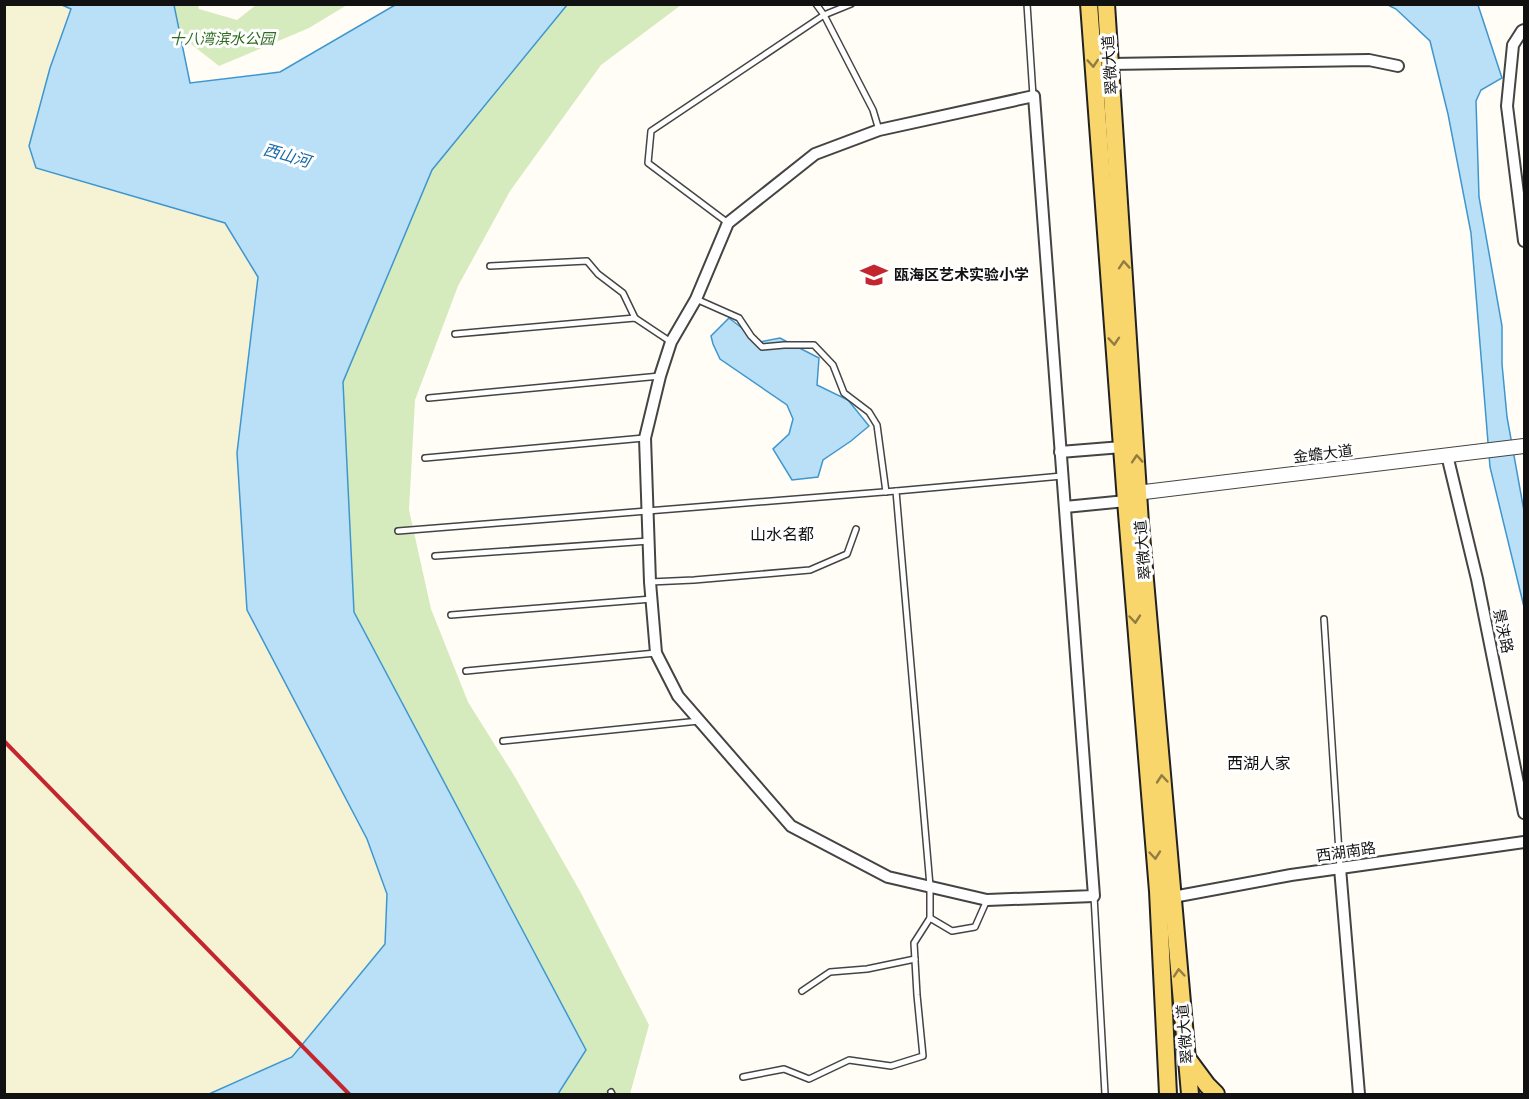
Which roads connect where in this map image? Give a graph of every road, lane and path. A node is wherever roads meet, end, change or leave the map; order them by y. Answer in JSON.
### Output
{"nodes":[{"id":1,"x":816,"y":4,"type":"edge"},
{"id":2,"x":851,"y":4,"type":"edge"},
{"id":3,"x":1027,"y":4,"type":"edge"},
{"id":4,"x":1089,"y":4,"type":"edge"},
{"id":5,"x":1106,"y":4,"type":"edge"},
{"id":6,"x":824,"y":15,"type":"junction"},
{"id":7,"x":1524,"y":30,"type":"edge"},
{"id":8,"x":1110,"y":64,"type":"junction"},
{"id":9,"x":1398,"y":66,"type":"dead end"},
{"id":10,"x":1034,"y":96,"type":"junction"},
{"id":11,"x":879,"y":130,"type":"junction"},
{"id":12,"x":728,"y":223,"type":"junction"},
{"id":13,"x":1524,"y":241,"type":"edge"},
{"id":14,"x":490,"y":266,"type":"dead end"},
{"id":15,"x":696,"y":299,"type":"junction"},
{"id":16,"x":636,"y":318,"type":"junction"},
{"id":17,"x":454,"y":334,"type":"dead end"},
{"id":18,"x":671,"y":342,"type":"junction"},
{"id":19,"x":660,"y":376,"type":"junction"},
{"id":20,"x":429,"y":398,"type":"dead end"},
{"id":21,"x":645,"y":438,"type":"junction"},
{"id":22,"x":1520,"y":446,"type":"edge"},
{"id":23,"x":1122,"y":447,"type":"junction"},
{"id":24,"x":1060,"y":452,"type":"junction"},
{"id":25,"x":1447,"y":455,"type":"junction"},
{"id":26,"x":425,"y":458,"type":"dead end"},
{"id":27,"x":1062,"y":476,"type":"junction"},
{"id":28,"x":896,"y":491,"type":"junction"},
{"id":29,"x":886,"y":492,"type":"junction"},
{"id":30,"x":1130,"y":496,"type":"junction"},
{"id":31,"x":1065,"y":507,"type":"junction"},
{"id":32,"x":647,"y":511,"type":"junction"},
{"id":33,"x":856,"y":528,"type":"dead end"},
{"id":34,"x":398,"y":531,"type":"dead end"},
{"id":35,"x":649,"y":541,"type":"junction"},
{"id":36,"x":435,"y":556,"type":"dead end"},
{"id":37,"x":650,"y":582,"type":"junction"},
{"id":38,"x":652,"y":599,"type":"junction"},
{"id":39,"x":450,"y":615,"type":"dead end"},
{"id":40,"x":1324,"y":619,"type":"dead end"},
{"id":41,"x":656,"y":653,"type":"junction"},
{"id":42,"x":466,"y":671,"type":"dead end"},
{"id":43,"x":700,"y":721,"type":"junction"},
{"id":44,"x":503,"y":741,"type":"dead end"},
{"id":45,"x":1524,"y":813,"type":"edge"},
{"id":46,"x":1524,"y":842,"type":"edge"},
{"id":47,"x":1340,"y":868,"type":"junction"},
{"id":48,"x":930,"y":886,"type":"junction"},
{"id":49,"x":1094,"y":896,"type":"junction"},
{"id":50,"x":1173,"y":897,"type":"junction"},
{"id":51,"x":987,"y":900,"type":"junction"},
{"id":52,"x":930,"y":918,"type":"junction"},
{"id":53,"x":915,"y":959,"type":"junction"},
{"id":54,"x":802,"y":991,"type":"dead end"},
{"id":55,"x":1187,"y":1058,"type":"junction"},
{"id":56,"x":743,"y":1077,"type":"dead end"},
{"id":57,"x":1105,"y":1095,"type":"edge"},
{"id":58,"x":1168,"y":1095,"type":"edge"},
{"id":59,"x":1190,"y":1095,"type":"edge"},
{"id":60,"x":1216,"y":1095,"type":"edge"},
{"id":61,"x":1359,"y":1095,"type":"edge"}],
"edges":[{"from":1,"to":6,"type":"lane"},
{"from":2,"to":6,"type":"lane"},
{"from":3,"to":10,"type":"lane"},
{"from":4,"to":23,"type":"main road","name":"翠微大道","one_way":true},
{"from":5,"to":8,"type":"main road","name":"翠微大道"},
{"from":6,"to":11,"type":"lane"},
{"from":6,"to":12,"type":"lane"},
{"from":7,"to":13,"type":"street"},
{"from":8,"to":9,"type":"street"},
{"from":30,"to":8,"type":"main road","name":"翠微大道","one_way":true},
{"from":10,"to":11,"type":"street"},
{"from":10,"to":24,"type":"street"},
{"from":11,"to":12,"type":"street"},
{"from":12,"to":15,"type":"street"},
{"from":14,"to":16,"type":"lane"},
{"from":15,"to":18,"type":"street"},
{"from":15,"to":29,"type":"lane"},
{"from":16,"to":17,"type":"lane"},
{"from":16,"to":18,"type":"lane"},
{"from":18,"to":19,"type":"street"},
{"from":19,"to":20,"type":"lane"},
{"from":19,"to":21,"type":"street"},
{"from":21,"to":26,"type":"lane"},
{"from":21,"to":32,"type":"street"},
{"from":22,"to":25,"type":"street","name":"金蟾大道"},
{"from":23,"to":24,"type":"street"},
{"from":23,"to":30,"type":"main road","name":"翠微大道"},
{"from":24,"to":27,"type":"street"},
{"from":25,"to":30,"type":"street","name":"金蟾大道"},
{"from":25,"to":45,"type":"street","name":"景浃路"},
{"from":27,"to":28,"type":"lane"},
{"from":27,"to":31,"type":"street"},
{"from":28,"to":29,"type":"lane"},
{"from":28,"to":48,"type":"lane"},
{"from":29,"to":32,"type":"lane"},
{"from":30,"to":31,"type":"street"},
{"from":50,"to":30,"type":"main road","name":"翠微大道","one_way":true},
{"from":30,"to":58,"type":"main road","name":"翠微大道","one_way":true},
{"from":31,"to":49,"type":"street"},
{"from":32,"to":34,"type":"lane"},
{"from":32,"to":35,"type":"street"},
{"from":33,"to":37,"type":"lane"},
{"from":35,"to":36,"type":"lane"},
{"from":35,"to":37,"type":"street"},
{"from":37,"to":38,"type":"street"},
{"from":38,"to":39,"type":"lane"},
{"from":38,"to":41,"type":"street"},
{"from":40,"to":47,"type":"lane"},
{"from":41,"to":42,"type":"lane"},
{"from":41,"to":43,"type":"street"},
{"from":43,"to":44,"type":"lane"},
{"from":43,"to":48,"type":"street"},
{"from":46,"to":47,"type":"street","name":"西湖南路"},
{"from":47,"to":50,"type":"street","name":"西湖南路"},
{"from":47,"to":61,"type":"street"},
{"from":48,"to":51,"type":"street"},
{"from":48,"to":52,"type":"lane"},
{"from":49,"to":51,"type":"street"},
{"from":49,"to":57,"type":"lane"},
{"from":55,"to":50,"type":"main road","name":"翠微大道","one_way":true},
{"from":51,"to":52,"type":"lane"},
{"from":52,"to":53,"type":"lane"},
{"from":53,"to":54,"type":"lane"},
{"from":53,"to":56,"type":"lane"},
{"from":55,"to":59,"type":"main road","name":"翠微大道"},
{"from":55,"to":60,"type":"main road"}]}
